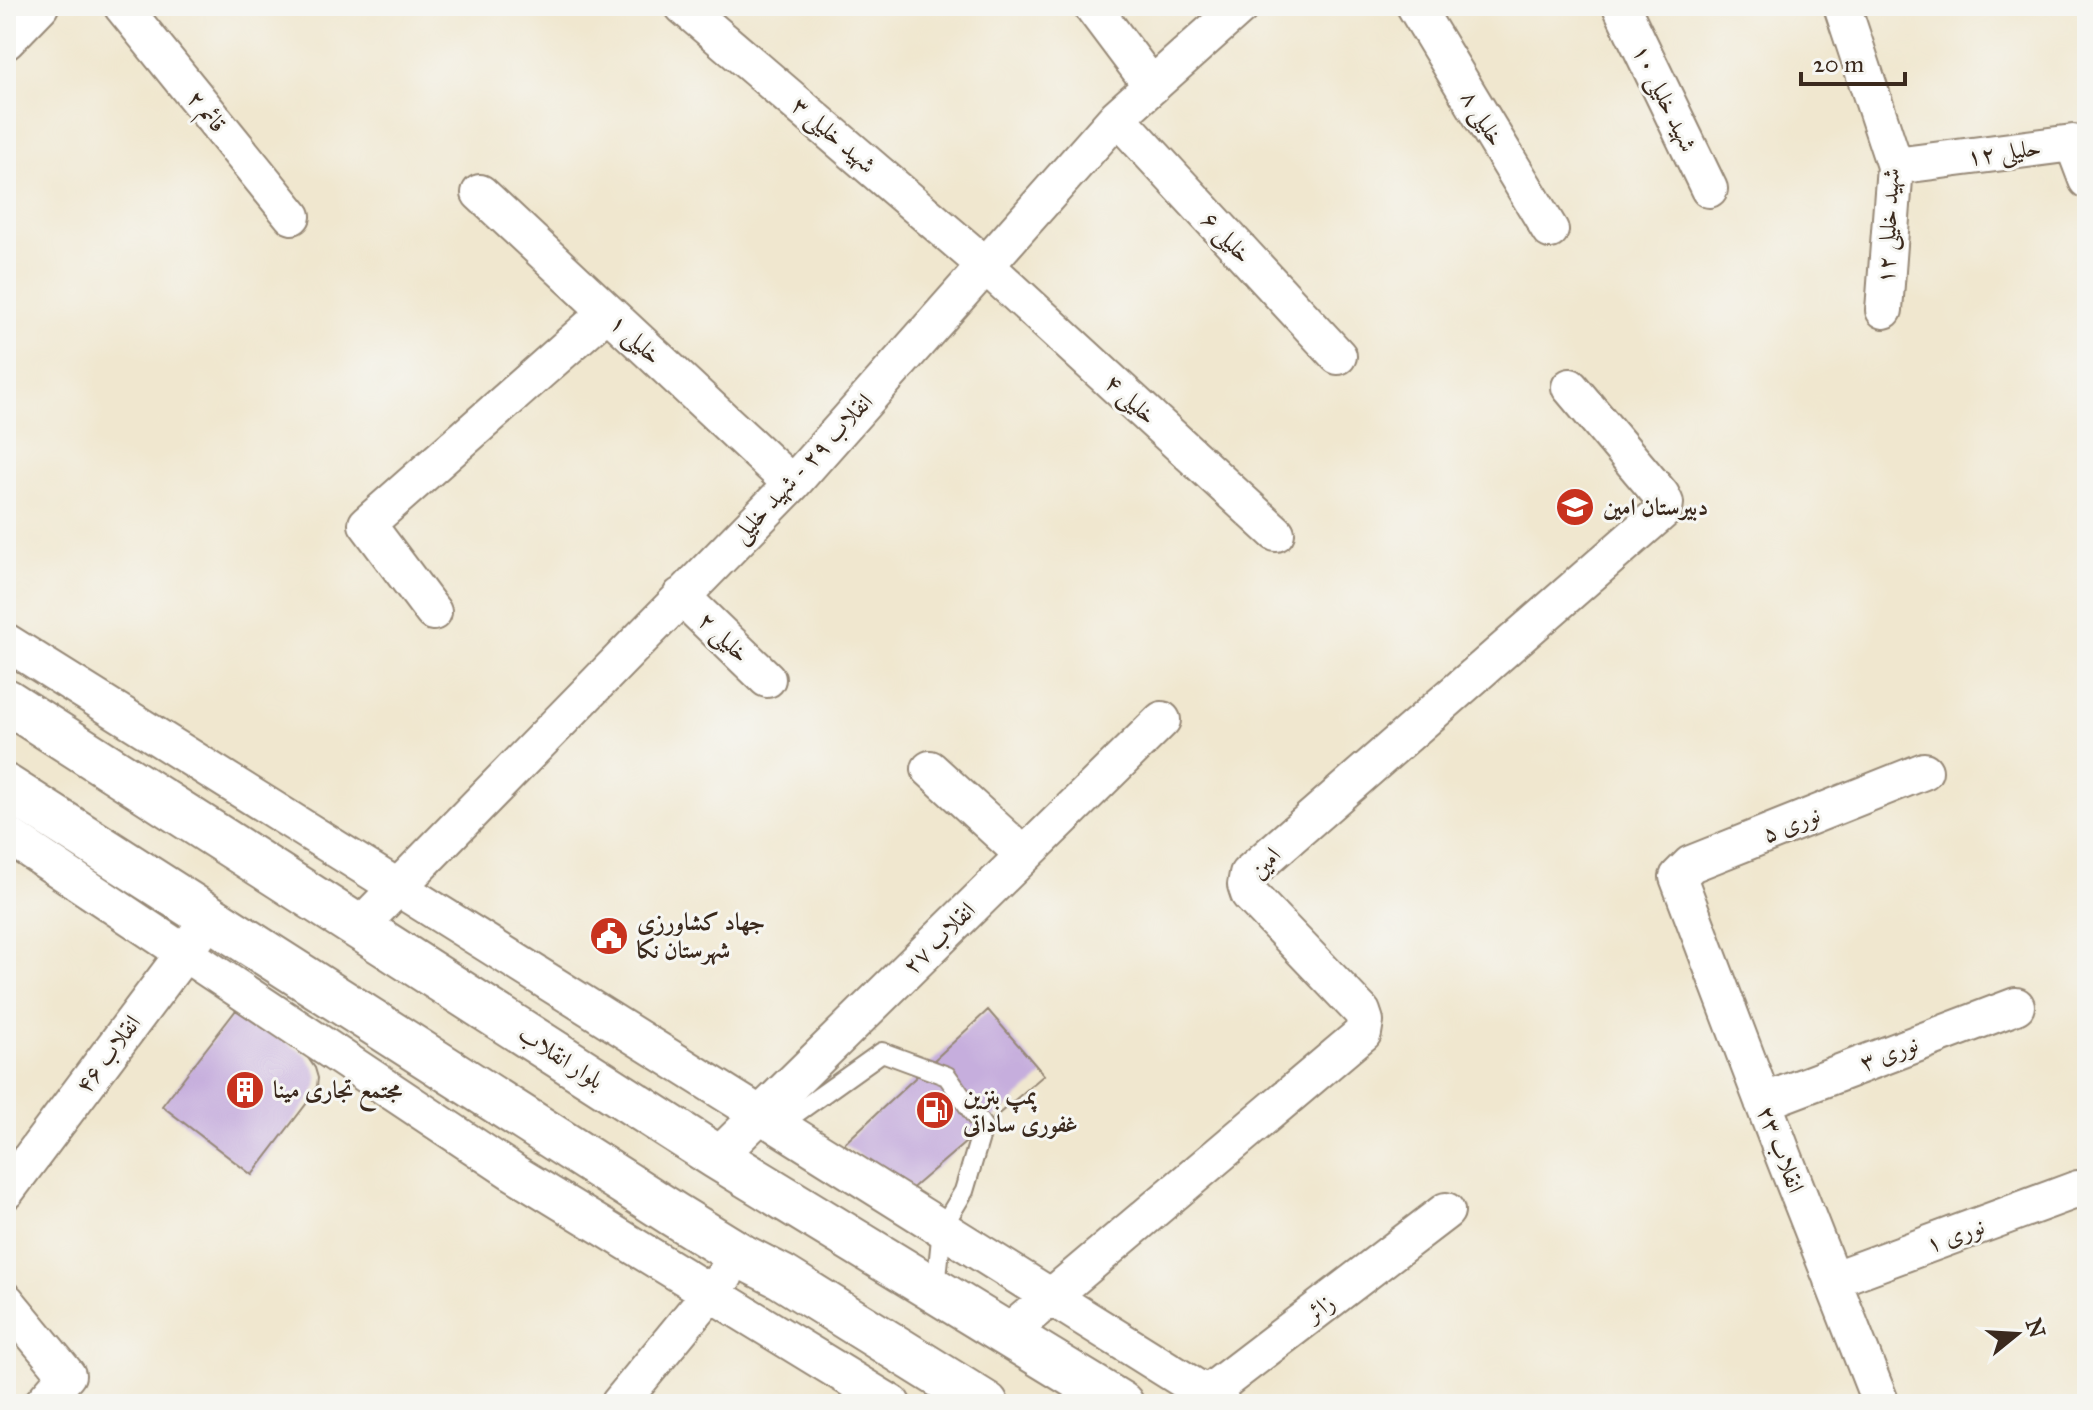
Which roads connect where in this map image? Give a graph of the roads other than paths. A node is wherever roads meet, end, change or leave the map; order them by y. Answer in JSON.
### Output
{"nodes":[{"id":1,"x":40,"y":6,"type":"edge"},
{"id":2,"x":122,"y":6,"type":"edge"},
{"id":3,"x":683,"y":6,"type":"edge"},
{"id":4,"x":1092,"y":6,"type":"edge"},
{"id":5,"x":1241,"y":6,"type":"edge"},
{"id":6,"x":1415,"y":6,"type":"edge"},
{"id":7,"x":1621,"y":6,"type":"edge"},
{"id":8,"x":1842,"y":6,"type":"edge"},
{"id":9,"x":6,"y":41,"type":"edge"},
{"id":10,"x":1152,"y":86,"type":"junction"},
{"id":11,"x":1117,"y":117,"type":"junction"},
{"id":12,"x":1895,"y":166,"type":"junction"},
{"id":13,"x":2087,"y":180,"type":"edge"},
{"id":14,"x":1709,"y":189,"type":"dead end"},
{"id":15,"x":480,"y":193,"type":"dead end"},
{"id":16,"x":292,"y":216,"type":"dead end"},
{"id":17,"x":1550,"y":230,"type":"dead end"},
{"id":18,"x":985,"y":265,"type":"junction"},
{"id":19,"x":1884,"y":310,"type":"dead end"},
{"id":20,"x":607,"y":312,"type":"junction"},
{"id":21,"x":1338,"y":356,"type":"dead end"},
{"id":22,"x":1570,"y":387,"type":"dead end"},
{"id":23,"x":792,"y":484,"type":"junction"},
{"id":24,"x":1276,"y":533,"type":"dead end"},
{"id":25,"x":681,"y":596,"type":"junction"},
{"id":26,"x":433,"y":612,"type":"dead end"},
{"id":27,"x":6,"y":642,"type":"edge"},
{"id":28,"x":767,"y":679,"type":"dead end"},
{"id":29,"x":6,"y":701,"type":"edge"},
{"id":30,"x":1162,"y":720,"type":"dead end"},
{"id":31,"x":930,"y":769,"type":"dead end"},
{"id":32,"x":1924,"y":771,"type":"dead end"},
{"id":33,"x":6,"y":787,"type":"edge"},
{"id":34,"x":6,"y":834,"type":"edge"},
{"id":35,"x":1024,"y":855,"type":"junction"},
{"id":36,"x":398,"y":887,"type":"junction"},
{"id":37,"x":1685,"y":893,"type":"joint"},
{"id":38,"x":210,"y":918,"type":"junction"},
{"id":39,"x":359,"y":927,"type":"junction"},
{"id":40,"x":184,"y":953,"type":"junction"},
{"id":41,"x":2016,"y":1006,"type":"dead end"},
{"id":42,"x":1763,"y":1102,"type":"junction"},
{"id":43,"x":769,"y":1120,"type":"junction"},
{"id":44,"x":717,"y":1157,"type":"junction"},
{"id":45,"x":2078,"y":1189,"type":"dead end"},
{"id":46,"x":6,"y":1191,"type":"edge"},
{"id":47,"x":1446,"y":1211,"type":"dead end"},
{"id":48,"x":942,"y":1228,"type":"junction"},
{"id":49,"x":741,"y":1256,"type":"junction"},
{"id":50,"x":1832,"y":1280,"type":"junction"},
{"id":51,"x":936,"y":1291,"type":"junction"},
{"id":52,"x":711,"y":1293,"type":"junction"},
{"id":53,"x":1052,"y":1297,"type":"junction"},
{"id":54,"x":6,"y":1301,"type":"edge"},
{"id":55,"x":1007,"y":1334,"type":"junction"},
{"id":56,"x":1208,"y":1401,"type":"edge"},
{"id":57,"x":42,"y":1404,"type":"edge"},
{"id":58,"x":619,"y":1404,"type":"edge"},
{"id":59,"x":892,"y":1404,"type":"edge"},
{"id":60,"x":986,"y":1404,"type":"edge"},
{"id":61,"x":1121,"y":1404,"type":"edge"},
{"id":62,"x":1881,"y":1404,"type":"edge"}],
"edges":[{"from":1,"to":9,"type":"street"},
{"from":2,"to":16,"type":"street","name":"قائم ٢"},
{"from":3,"to":18,"type":"street","name":"شهید خلیلی ۳"},
{"from":4,"to":10,"type":"street"},
{"from":5,"to":10,"type":"street","name":"انقلاب ۲۹ - شهید خلیلی"},
{"from":6,"to":17,"type":"street","name":"خلیلی ۸"},
{"from":7,"to":14,"type":"street","name":"شهید خلیلی ۱۰"},
{"from":8,"to":12,"type":"street","name":"شهید خلیلی ۱۲"},
{"from":10,"to":11,"type":"street","name":"انقلاب ۲۹ - شهید خلیلی"},
{"from":11,"to":18,"type":"street","name":"انقلاب ۲۹ - شهید خلیلی"},
{"from":11,"to":21,"type":"street","name":"خلیلی ۶"},
{"from":12,"to":13,"type":"street","name":"حلیلی ۱۲"},
{"from":12,"to":19,"type":"street","name":"شهید خلیلی ۱۲"},
{"from":15,"to":20,"type":"street","name":"خلیلی ۱"},
{"from":18,"to":23,"type":"street","name":"انقلاب ۲۹ - شهید خلیلی"},
{"from":18,"to":24,"type":"street","name":"خلیلی ۴"},
{"from":20,"to":23,"type":"street","name":"خلیلی ۱"},
{"from":20,"to":26,"type":"street"},
{"from":22,"to":53,"type":"street","name":"امین"},
{"from":23,"to":25,"type":"street","name":"انقلاب ۲۹ - شهید خلیلی"},
{"from":25,"to":28,"type":"street","name":"خلیلی ۲"},
{"from":25,"to":36,"type":"street","name":"انقلاب ۲۹ - شهید خلیلی"},
{"from":27,"to":36,"type":"street"},
{"from":29,"to":39,"type":"main road","name":"بلوار انقلاب"},
{"from":30,"to":35,"type":"street","name":"انقلاب ۲۷"},
{"from":31,"to":35,"type":"street"},
{"from":32,"to":37,"type":"street","name":"نوری ۵"},
{"from":33,"to":38,"type":"main road"},
{"from":34,"to":40,"type":"street"},
{"from":35,"to":43,"type":"street","name":"انقلاب ۲۷"},
{"from":36,"to":39,"type":"street","name":"انقلاب ۲۹ - شهید خلیلی"},
{"from":36,"to":43,"type":"street"},
{"from":37,"to":42,"type":"street","name":"انقلاب ۲۳"},
{"from":38,"to":40,"type":"street","name":"انقلاب ۴۶"},
{"from":38,"to":49,"type":"main road"},
{"from":39,"to":44,"type":"main road","name":"بلوار انقلاب"},
{"from":40,"to":46,"type":"street","name":"انقلاب ۴۶"},
{"from":40,"to":52,"type":"street"},
{"from":41,"to":42,"type":"street","name":"نوری ۳"},
{"from":42,"to":50,"type":"street","name":"انقلاب ۲۳"},
{"from":43,"to":44,"type":"street","name":"انقلاب ۲۷"},
{"from":43,"to":48,"type":"street"},
{"from":43,"to":48,"type":"lane"},
{"from":44,"to":51,"type":"main road","name":"بلوار انقلاب"},
{"from":45,"to":50,"type":"street","name":"نوری ۱"},
{"from":47,"to":56,"type":"street","name":"زائر"},
{"from":48,"to":51,"type":"lane"},
{"from":48,"to":53,"type":"street"},
{"from":49,"to":52,"type":"street"},
{"from":49,"to":60,"type":"main road"},
{"from":50,"to":62,"type":"street","name":"انقلاب ۲۳"},
{"from":51,"to":55,"type":"main road","name":"بلوار انقلاب"},
{"from":52,"to":58,"type":"street"},
{"from":52,"to":59,"type":"street"},
{"from":53,"to":55,"type":"street","name":"امین"},
{"from":53,"to":56,"type":"street"},
{"from":54,"to":57,"type":"street"},
{"from":55,"to":61,"type":"main road","name":"بلوار انقلاب"}]}
